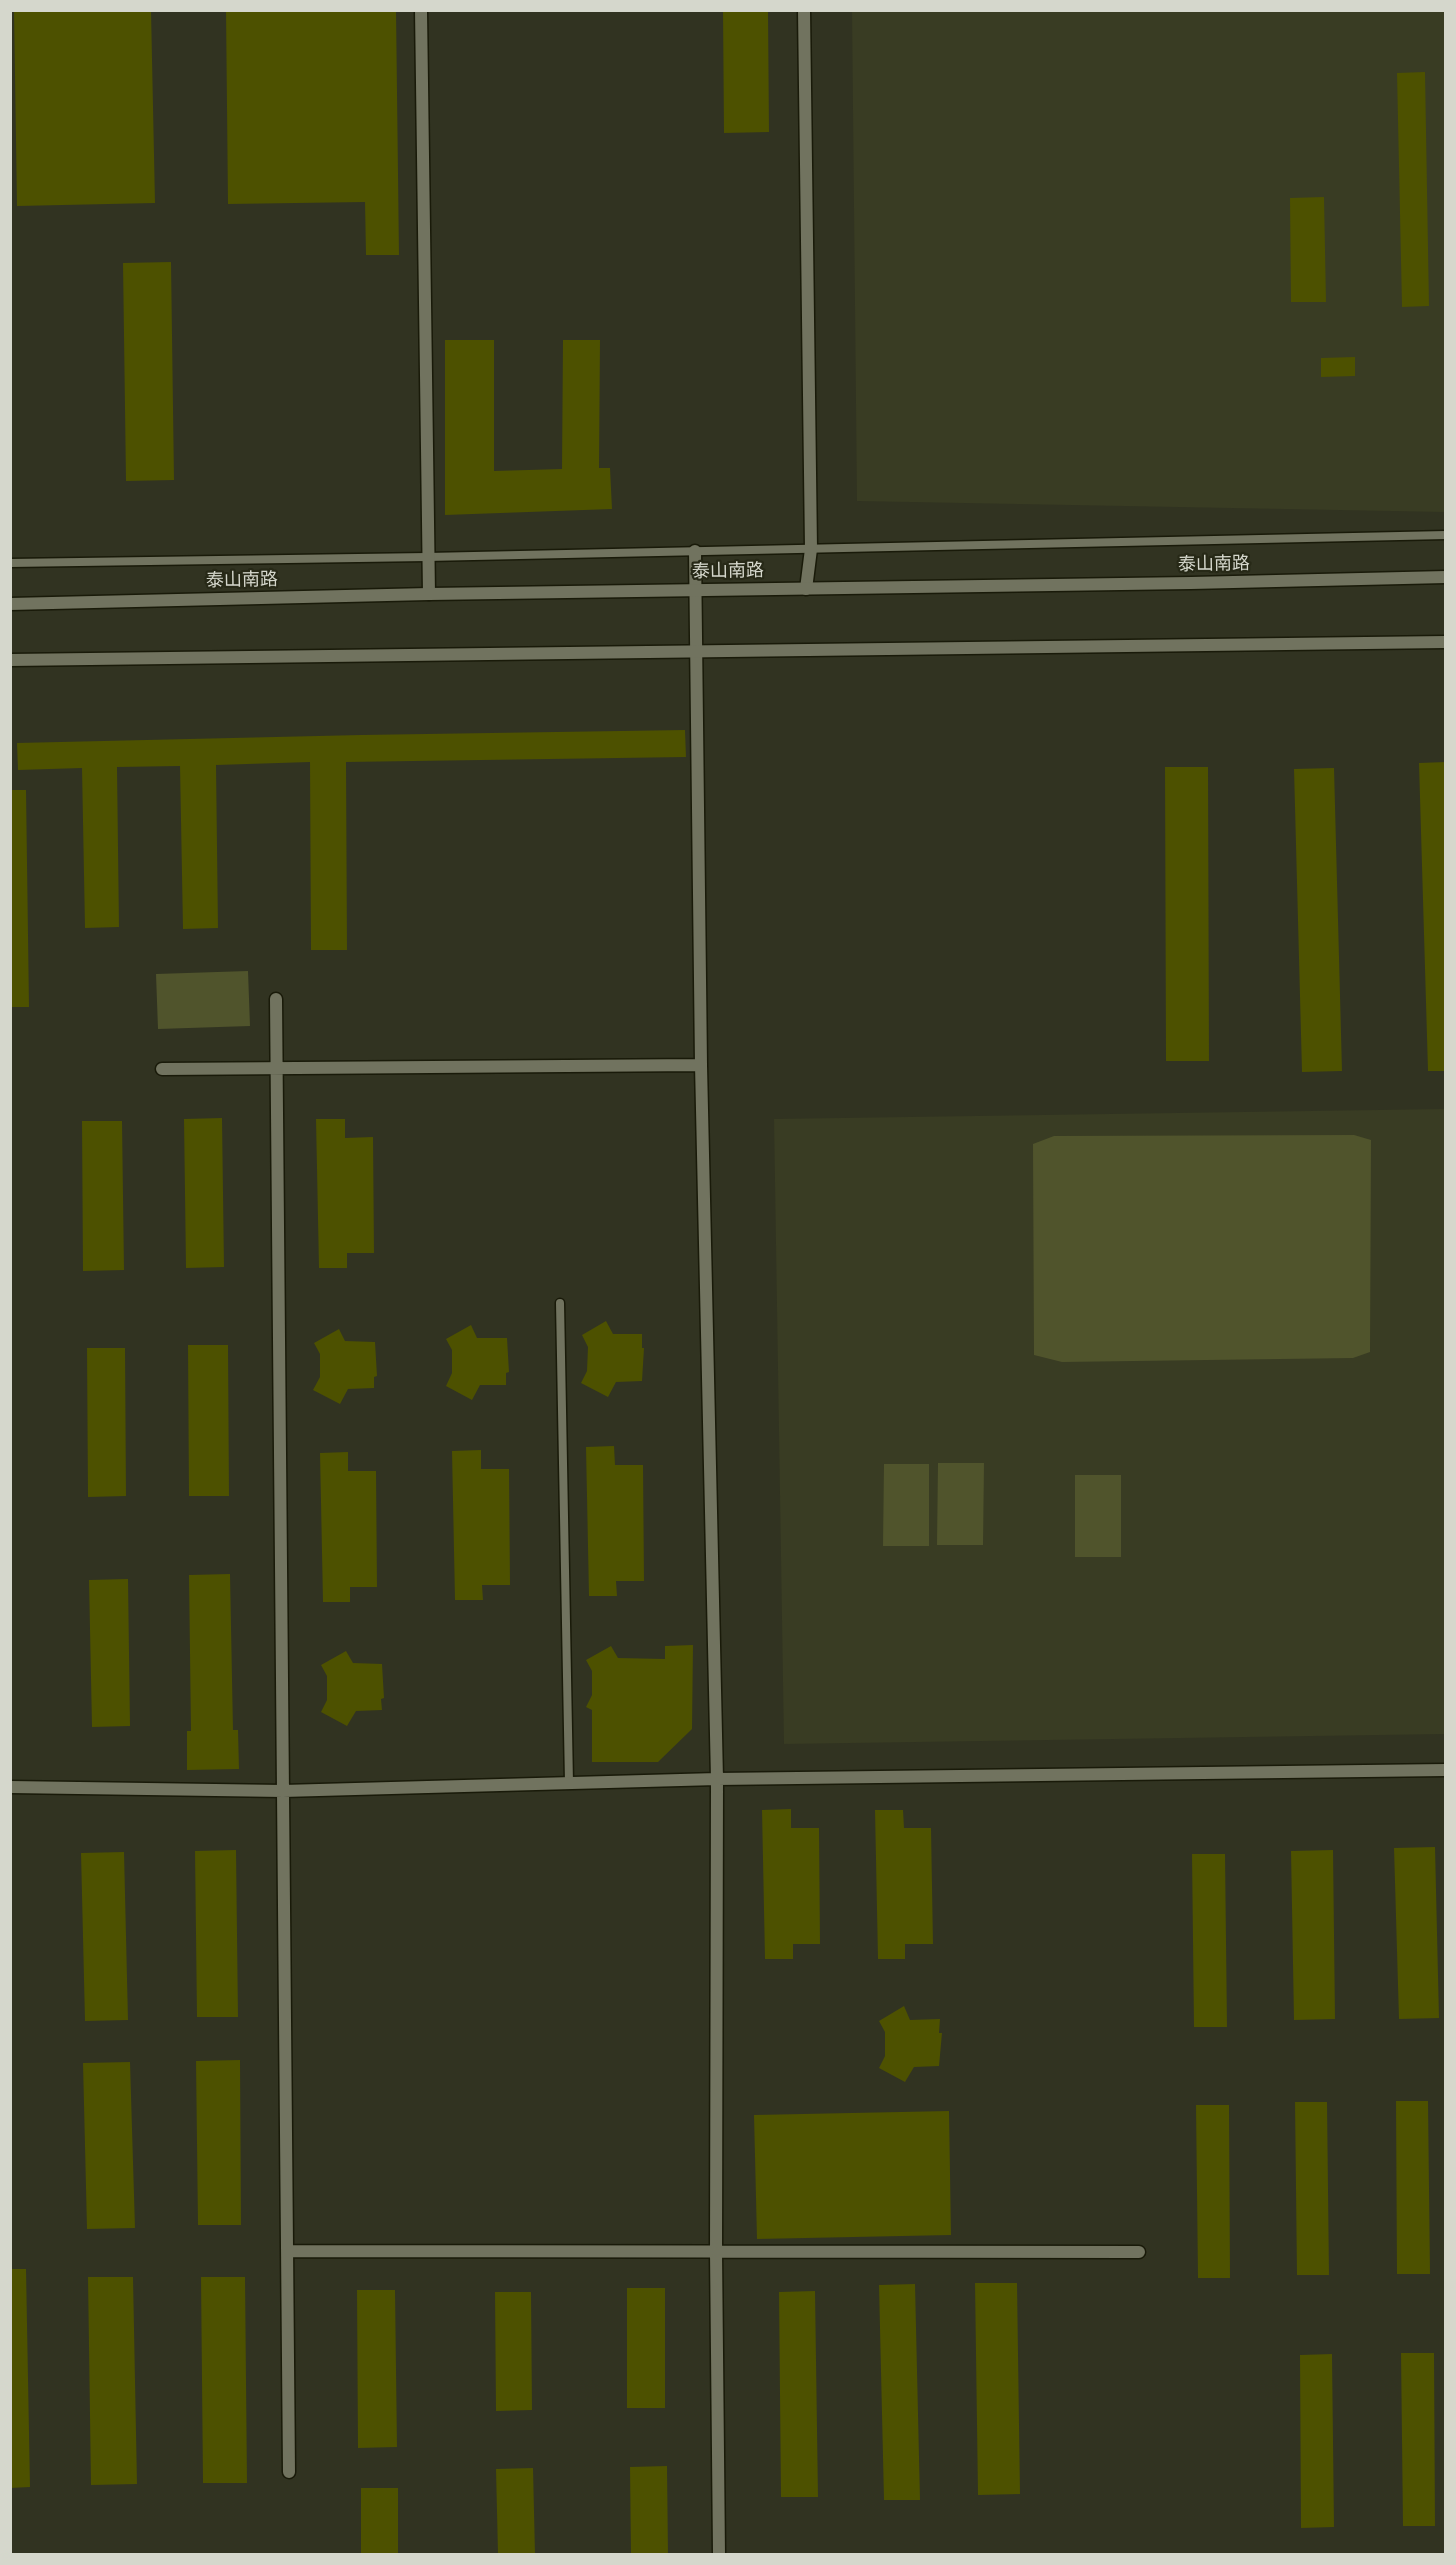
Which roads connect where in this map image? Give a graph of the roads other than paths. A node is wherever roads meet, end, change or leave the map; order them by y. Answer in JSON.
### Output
{"nodes":[{"id":1,"x":421,"y":10,"type":"edge"},
{"id":2,"x":804,"y":10,"type":"edge"},
{"id":3,"x":1446,"y":535,"type":"edge"},
{"id":4,"x":811,"y":549,"type":"junction"},
{"id":5,"x":695,"y":551,"type":"junction"},
{"id":6,"x":427,"y":557,"type":"junction"},
{"id":7,"x":10,"y":563,"type":"edge"},
{"id":8,"x":1446,"y":577,"type":"edge"},
{"id":9,"x":806,"y":589,"type":"junction"},
{"id":10,"x":695,"y":591,"type":"junction"},
{"id":11,"x":429,"y":594,"type":"junction"},
{"id":12,"x":10,"y":604,"type":"edge"},
{"id":13,"x":1446,"y":642,"type":"edge"},
{"id":14,"x":696,"y":651,"type":"junction"},
{"id":15,"x":10,"y":660,"type":"edge"},
{"id":16,"x":276,"y":999,"type":"dead end"},
{"id":17,"x":701,"y":1065,"type":"junction"},
{"id":18,"x":276,"y":1068,"type":"junction"},
{"id":19,"x":162,"y":1069,"type":"dead end"},
{"id":20,"x":560,"y":1303,"type":"dead end"},
{"id":21,"x":1446,"y":1770,"type":"edge"},
{"id":22,"x":717,"y":1779,"type":"junction"},
{"id":23,"x":569,"y":1783,"type":"junction"},
{"id":24,"x":10,"y":1787,"type":"edge"},
{"id":25,"x":283,"y":1791,"type":"junction"},
{"id":26,"x":286,"y":2251,"type":"junction"},
{"id":27,"x":716,"y":2252,"type":"junction"},
{"id":28,"x":1139,"y":2252,"type":"dead end"},
{"id":29,"x":289,"y":2472,"type":"dead end"},
{"id":30,"x":719,"y":2554,"type":"edge"}],
"edges":[{"from":1,"to":6,"type":"street"},
{"from":2,"to":4,"type":"street"},
{"from":3,"to":4,"type":"lane"},
{"from":4,"to":5,"type":"lane"},
{"from":4,"to":9,"type":"street"},
{"from":5,"to":6,"type":"lane"},
{"from":5,"to":10,"type":"street"},
{"from":6,"to":7,"type":"lane"},
{"from":6,"to":11,"type":"street"},
{"from":8,"to":9,"type":"street","name":"泰山南路"},
{"from":9,"to":10,"type":"street","name":"泰山南路"},
{"from":10,"to":11,"type":"street","name":"泰山南路"},
{"from":10,"to":14,"type":"street"},
{"from":11,"to":12,"type":"street","name":"泰山南路"},
{"from":13,"to":14,"type":"street"},
{"from":14,"to":15,"type":"street"},
{"from":14,"to":17,"type":"street"},
{"from":16,"to":18,"type":"street"},
{"from":17,"to":18,"type":"street"},
{"from":17,"to":22,"type":"street"},
{"from":18,"to":19,"type":"street"},
{"from":18,"to":25,"type":"street"},
{"from":20,"to":23,"type":"lane"},
{"from":21,"to":22,"type":"street"},
{"from":22,"to":23,"type":"street"},
{"from":22,"to":27,"type":"street"},
{"from":23,"to":25,"type":"street"},
{"from":24,"to":25,"type":"street"},
{"from":25,"to":26,"type":"street"},
{"from":26,"to":27,"type":"street"},
{"from":26,"to":29,"type":"street"},
{"from":27,"to":28,"type":"street"},
{"from":27,"to":30,"type":"street"}]}
